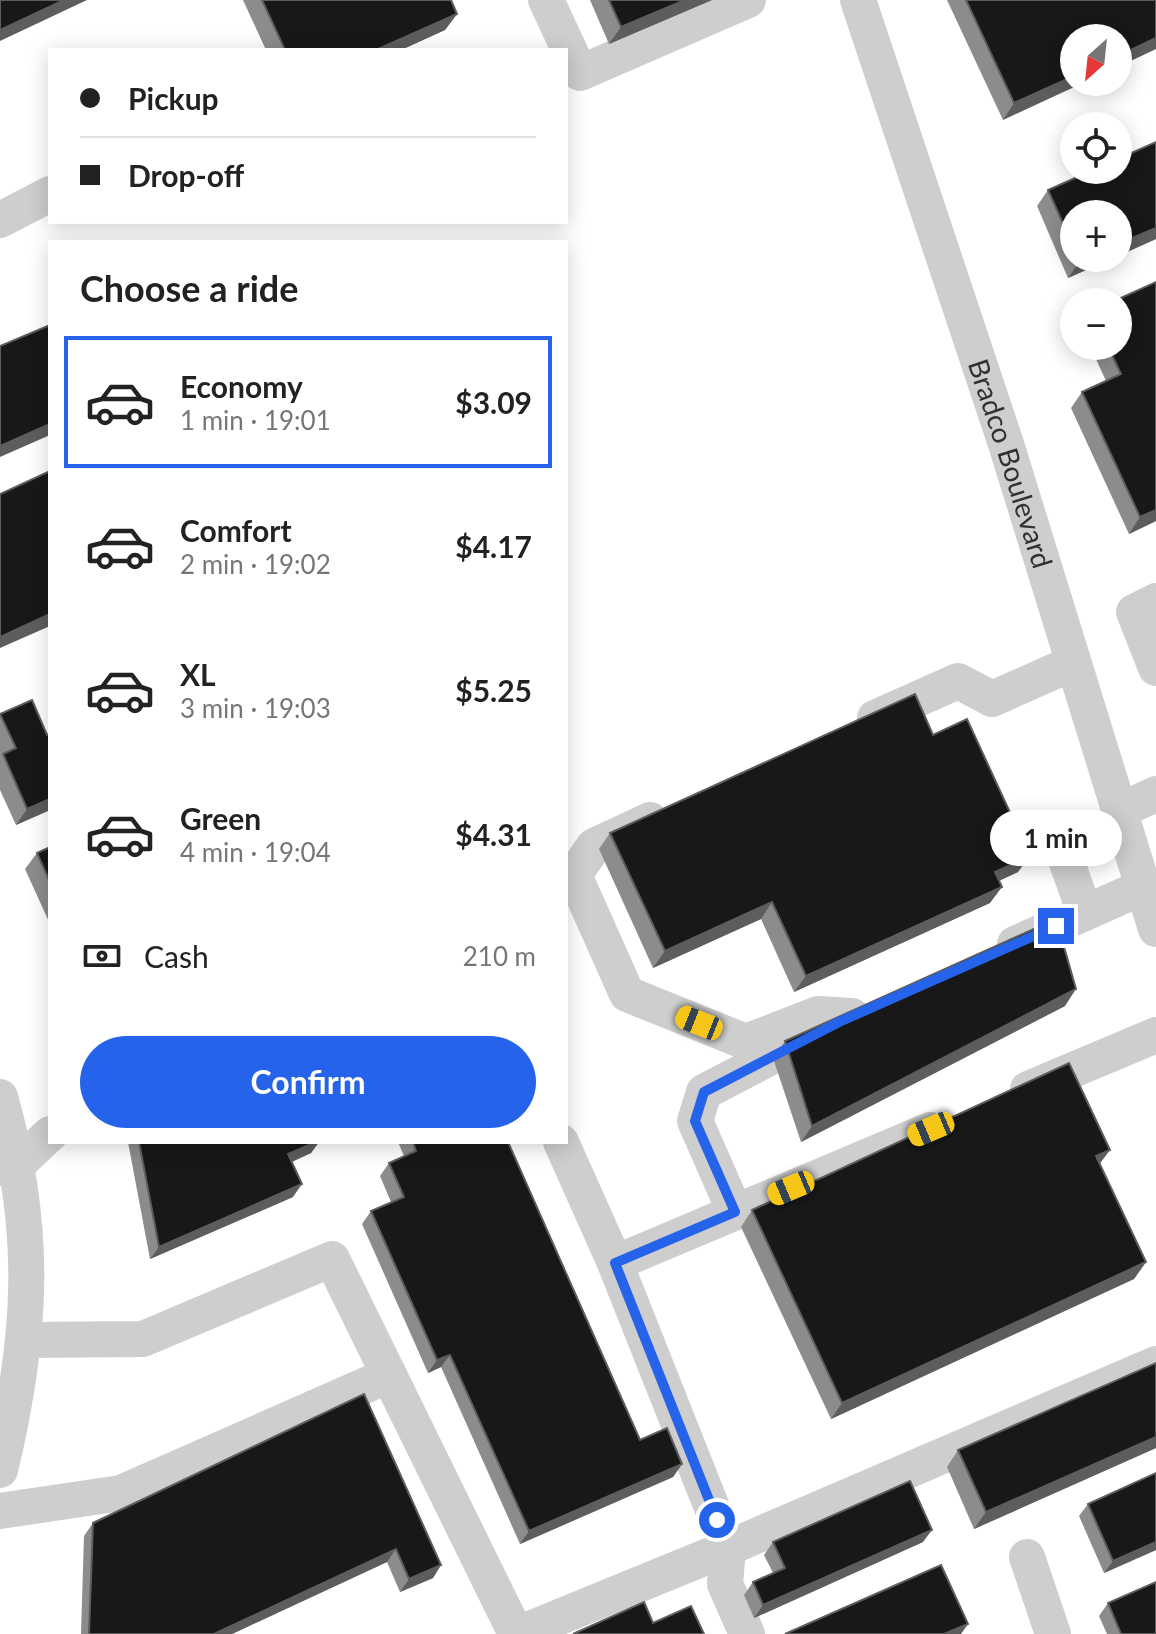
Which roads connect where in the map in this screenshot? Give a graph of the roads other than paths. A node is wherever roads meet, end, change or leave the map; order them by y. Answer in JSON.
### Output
{"nodes":[{"id":1,"x":546,"y":0,"type":"edge"},
{"id":2,"x":748,"y":0,"type":"edge"},
{"id":3,"x":858,"y":0,"type":"edge"},
{"id":4,"x":48,"y":195,"type":"edge"},
{"id":5,"x":0,"y":220,"type":"edge"},
{"id":6,"x":1156,"y":601,"type":"edge"},
{"id":7,"x":1073,"y":663,"type":"junction"},
{"id":8,"x":1156,"y":668,"type":"edge"},
{"id":9,"x":847,"y":731,"type":"edge"},
{"id":10,"x":1156,"y":794,"type":"edge"},
{"id":11,"x":679,"y":807,"type":"edge"},
{"id":12,"x":1119,"y":811,"type":"junction"},
{"id":13,"x":1066,"y":860,"type":"dead end"},
{"id":14,"x":1143,"y":887,"type":"junction"},
{"id":15,"x":1085,"y":913,"type":"junction"},
{"id":16,"x":1156,"y":929,"type":"edge"},
{"id":17,"x":983,"y":958,"type":"edge"},
{"id":18,"x":1156,"y":1035,"type":"edge"},
{"id":19,"x":0,"y":1097,"type":"edge"},
{"id":20,"x":48,"y":1136,"type":"edge"},
{"id":21,"x":562,"y":1144,"type":"edge"},
{"id":22,"x":8,"y":1167,"type":"edge"},
{"id":23,"x":735,"y":1212,"type":"junction"},
{"id":24,"x":615,"y":1263,"type":"junction"},
{"id":25,"x":24,"y":1340,"type":"junction"},
{"id":26,"x":1156,"y":1364,"type":"edge"},
{"id":27,"x":389,"y":1375,"type":"junction"},
{"id":28,"x":0,"y":1470,"type":"edge"},
{"id":29,"x":0,"y":1511,"type":"edge"},
{"id":30,"x":728,"y":1548,"type":"junction"},
{"id":31,"x":1027,"y":1557,"type":"dead end"},
{"id":32,"x":517,"y":1634,"type":"edge"},
{"id":33,"x":747,"y":1634,"type":"edge"},
{"id":34,"x":1053,"y":1634,"type":"edge"}],
"edges":[{"from":1,"to":2,"type":"street"},
{"from":3,"to":7,"type":"street","name":"Bradco Boulevard"},
{"from":4,"to":5,"type":"street"},
{"from":6,"to":8,"type":"street"},
{"from":7,"to":9,"type":"street"},
{"from":7,"to":12,"type":"street","name":"Bradco Boulevard"},
{"from":10,"to":12,"type":"street"},
{"from":11,"to":23,"type":"street"},
{"from":12,"to":14,"type":"street","name":"Bradco Boulevard"},
{"from":13,"to":15,"type":"street"},
{"from":14,"to":15,"type":"street"},
{"from":14,"to":16,"type":"street","name":"Bradco Boulevard"},
{"from":15,"to":17,"type":"street"},
{"from":18,"to":23,"type":"street"},
{"from":19,"to":22,"type":"street"},
{"from":20,"to":22,"type":"street"},
{"from":21,"to":24,"type":"street"},
{"from":22,"to":25,"type":"street"},
{"from":23,"to":24,"type":"street"},
{"from":24,"to":30,"type":"street"},
{"from":25,"to":27,"type":"street"},
{"from":25,"to":28,"type":"street"},
{"from":26,"to":30,"type":"street"},
{"from":27,"to":29,"type":"street"},
{"from":27,"to":32,"type":"street"},
{"from":30,"to":32,"type":"street"},
{"from":30,"to":33,"type":"street"},
{"from":31,"to":34,"type":"street"}]}
